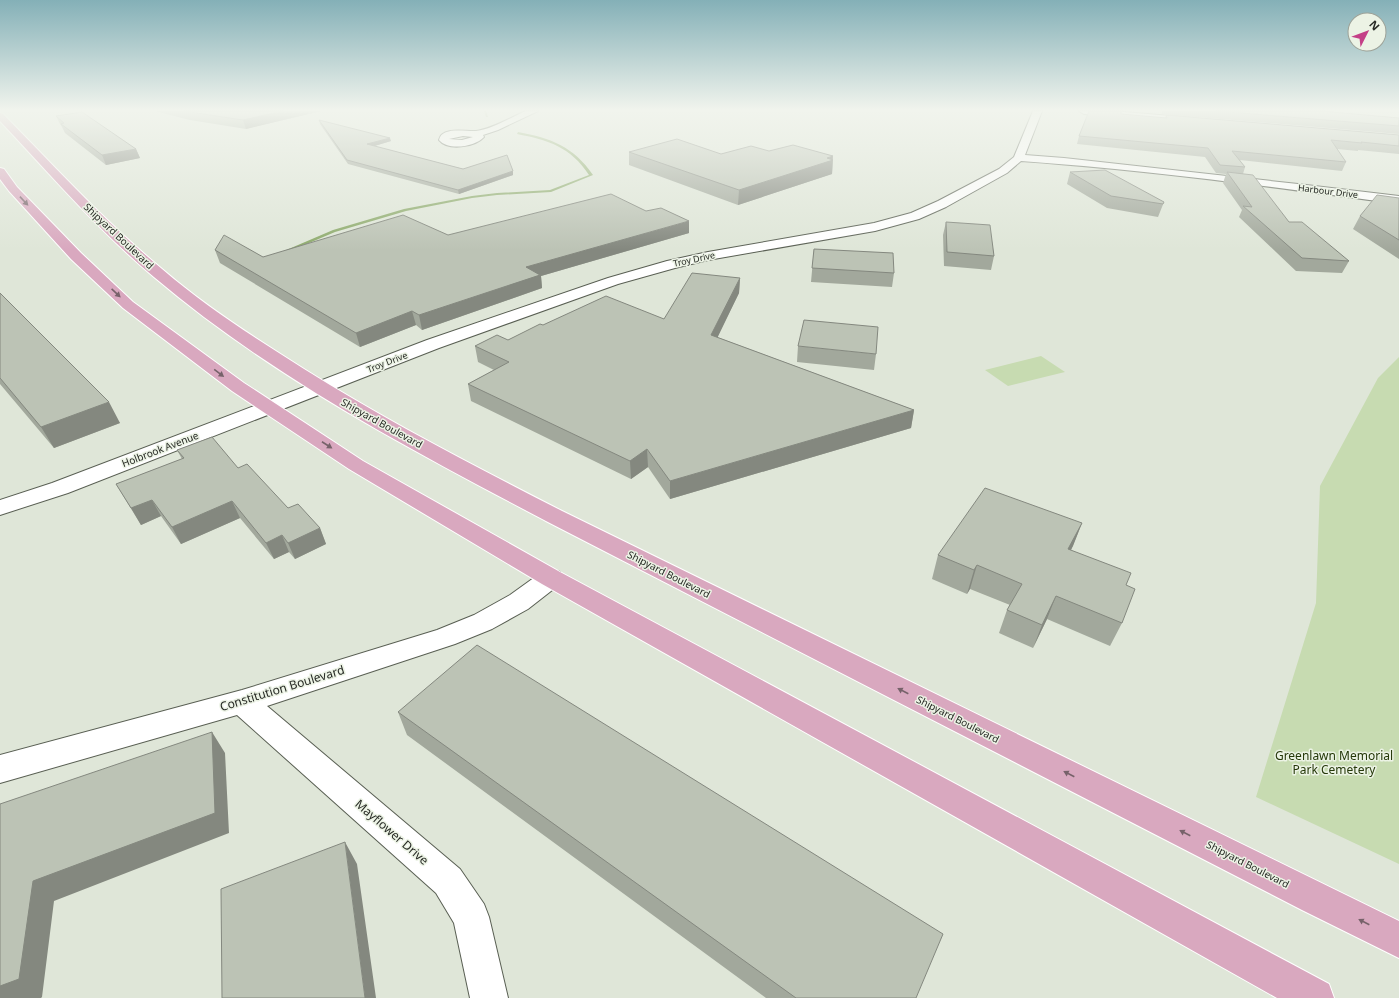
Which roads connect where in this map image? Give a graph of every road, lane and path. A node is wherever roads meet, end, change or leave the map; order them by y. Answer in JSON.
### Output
{"nodes":[{"id":1,"x":40,"y":158,"type":"edge"},
{"id":2,"x":1016,"y":158,"type":"edge"},
{"id":3,"x":1046,"y":158,"type":"edge"},
{"id":4,"x":1070,"y":158,"type":"edge"},
{"id":5,"x":0,"y":171,"type":"edge"},
{"id":6,"x":1375,"y":186,"type":"dead end"},
{"id":7,"x":1399,"y":200,"type":"edge"},
{"id":8,"x":320,"y":387,"type":"junction"},
{"id":9,"x":268,"y":407,"type":"junction"},
{"id":10,"x":0,"y":508,"type":"edge"},
{"id":11,"x":551,"y":578,"type":"junction"},
{"id":12,"x":242,"y":702,"type":"junction"},
{"id":13,"x":0,"y":769,"type":"edge"},
{"id":14,"x":1399,"y":940,"type":"edge"},
{"id":15,"x":489,"y":998,"type":"edge"},
{"id":16,"x":1315,"y":998,"type":"edge"}],
"edges":[{"from":1,"to":8,"type":"main road","name":"Shipyard Boulevard"},
{"from":2,"to":8,"type":"street","name":"Troy Drive"},
{"from":3,"to":7,"type":"street","name":"Harbour Drive"},
{"from":4,"to":6,"type":"street"},
{"from":5,"to":9,"type":"main road","one_way":true},
{"from":8,"to":9,"type":"street","name":"Holbrook Avenue"},
{"from":14,"to":8,"type":"main road","name":"Shipyard Boulevard","one_way":true},
{"from":9,"to":10,"type":"street","name":"Holbrook Avenue"},
{"from":9,"to":11,"type":"main road","one_way":true},
{"from":11,"to":12,"type":"street","name":"Constitution Boulevard"},
{"from":11,"to":16,"type":"main road"},
{"from":12,"to":13,"type":"street","name":"Constitution Boulevard"},
{"from":12,"to":15,"type":"street","name":"Mayflower Drive"}]}
